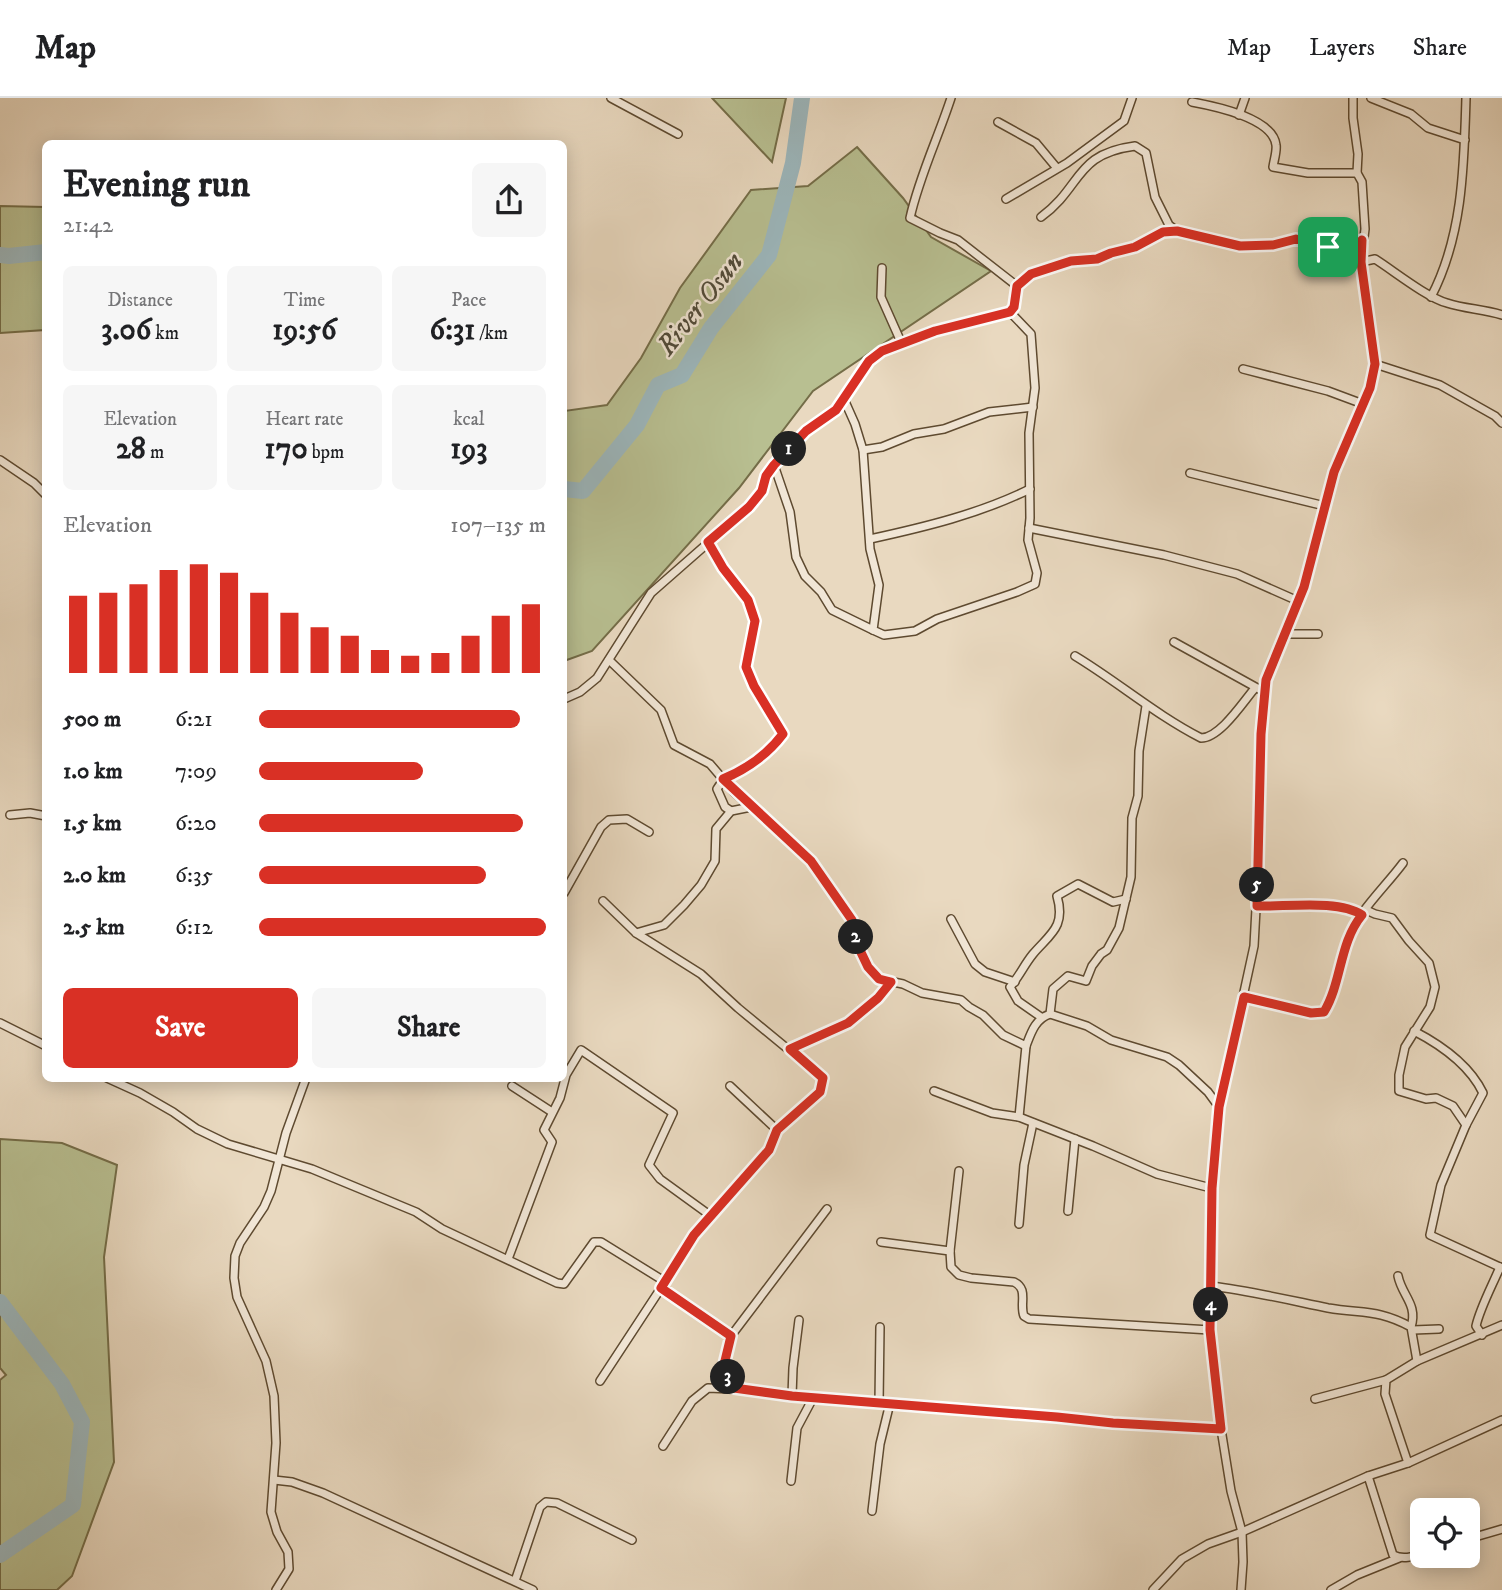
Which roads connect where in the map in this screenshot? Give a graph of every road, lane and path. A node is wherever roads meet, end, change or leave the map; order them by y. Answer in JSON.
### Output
{"nodes":[{"id":1,"x":611,"y":98,"type":"edge"},
{"id":2,"x":951,"y":98,"type":"edge"},
{"id":3,"x":1132,"y":98,"type":"edge"},
{"id":4,"x":1245,"y":98,"type":"edge"},
{"id":5,"x":1353,"y":98,"type":"edge"},
{"id":6,"x":1371,"y":98,"type":"edge"},
{"id":7,"x":1466,"y":98,"type":"edge"},
{"id":8,"x":1192,"y":102,"type":"dead end"},
{"id":9,"x":1239,"y":115,"type":"junction"},
{"id":10,"x":998,"y":122,"type":"dead end"},
{"id":11,"x":678,"y":134,"type":"dead end"},
{"id":12,"x":1465,"y":140,"type":"junction"},
{"id":13,"x":1056,"y":167,"type":"junction"},
{"id":14,"x":1357,"y":173,"type":"junction"},
{"id":15,"x":1006,"y":199,"type":"dead end"},
{"id":16,"x":1041,"y":217,"type":"dead end"},
{"id":17,"x":1177,"y":231,"type":"junction"},
{"id":18,"x":1362,"y":240,"type":"junction"},
{"id":19,"x":1361,"y":251,"type":"junction"},
{"id":20,"x":1375,"y":259,"type":"junction"},
{"id":21,"x":1361,"y":262,"type":"junction"},
{"id":22,"x":882,"y":268,"type":"dead end"},
{"id":23,"x":1017,"y":286,"type":"junction"},
{"id":24,"x":1431,"y":296,"type":"junction"},
{"id":25,"x":1010,"y":312,"type":"junction"},
{"id":26,"x":1502,"y":315,"type":"edge"},
{"id":27,"x":901,"y":342,"type":"junction"},
{"id":28,"x":1375,"y":364,"type":"junction"},
{"id":29,"x":1243,"y":369,"type":"dead end"},
{"id":30,"x":843,"y":397,"type":"junction"},
{"id":31,"x":1363,"y":404,"type":"junction"},
{"id":32,"x":1033,"y":407,"type":"junction"},
{"id":33,"x":1502,"y":423,"type":"edge"},
{"id":34,"x":863,"y":450,"type":"junction"},
{"id":35,"x":0,"y":460,"type":"edge"},
{"id":36,"x":774,"y":465,"type":"junction"},
{"id":37,"x":1189,"y":473,"type":"dead end"},
{"id":38,"x":1030,"y":489,"type":"junction"},
{"id":39,"x":42,"y":491,"type":"edge"},
{"id":40,"x":1325,"y":506,"type":"junction"},
{"id":41,"x":1029,"y":528,"type":"junction"},
{"id":42,"x":870,"y":539,"type":"junction"},
{"id":43,"x":708,"y":542,"type":"junction"},
{"id":44,"x":1298,"y":601,"type":"junction"},
{"id":45,"x":873,"y":630,"type":"junction"},
{"id":46,"x":1285,"y":634,"type":"junction"},
{"id":47,"x":1318,"y":634,"type":"dead end"},
{"id":48,"x":1174,"y":642,"type":"dead end"},
{"id":49,"x":1075,"y":656,"type":"dead end"},
{"id":50,"x":609,"y":660,"type":"junction"},
{"id":51,"x":1255,"y":688,"type":"junction"},
{"id":52,"x":1265,"y":690,"type":"junction"},
{"id":53,"x":567,"y":698,"type":"edge"},
{"id":54,"x":1146,"y":706,"type":"junction"},
{"id":55,"x":723,"y":779,"type":"junction"},
{"id":56,"x":751,"y":807,"type":"junction"},
{"id":57,"x":731,"y":811,"type":"junction"},
{"id":58,"x":10,"y":815,"type":"dead end"},
{"id":59,"x":42,"y":815,"type":"edge"},
{"id":60,"x":649,"y":832,"type":"dead end"},
{"id":61,"x":1403,"y":863,"type":"dead end"},
{"id":62,"x":567,"y":874,"type":"edge"},
{"id":63,"x":572,"y":877,"type":"junction"},
{"id":64,"x":567,"y":887,"type":"edge"},
{"id":65,"x":1126,"y":898,"type":"junction"},
{"id":66,"x":603,"y":901,"type":"dead end"},
{"id":67,"x":1257,"y":906,"type":"junction"},
{"id":68,"x":1364,"y":912,"type":"junction"},
{"id":69,"x":951,"y":919,"type":"dead end"},
{"id":70,"x":636,"y":933,"type":"junction"},
{"id":71,"x":891,"y":982,"type":"junction"},
{"id":72,"x":1015,"y":982,"type":"junction"},
{"id":73,"x":1244,"y":997,"type":"junction"},
{"id":74,"x":1050,"y":1014,"type":"junction"},
{"id":75,"x":1041,"y":1017,"type":"junction"},
{"id":76,"x":0,"y":1023,"type":"edge"},
{"id":77,"x":1414,"y":1031,"type":"junction"},
{"id":78,"x":42,"y":1044,"type":"edge"},
{"id":79,"x":1026,"y":1046,"type":"junction"},
{"id":80,"x":790,"y":1049,"type":"junction"},
{"id":81,"x":567,"y":1073,"type":"edge"},
{"id":82,"x":116,"y":1082,"type":"edge"},
{"id":83,"x":303,"y":1082,"type":"edge"},
{"id":84,"x":564,"y":1082,"type":"edge"},
{"id":85,"x":512,"y":1086,"type":"dead end"},
{"id":86,"x":730,"y":1086,"type":"dead end"},
{"id":87,"x":934,"y":1091,"type":"dead end"},
{"id":88,"x":1219,"y":1107,"type":"junction"},
{"id":89,"x":552,"y":1112,"type":"junction"},
{"id":90,"x":1019,"y":1117,"type":"junction"},
{"id":91,"x":1033,"y":1123,"type":"junction"},
{"id":92,"x":1466,"y":1125,"type":"junction"},
{"id":93,"x":777,"y":1130,"type":"junction"},
{"id":94,"x":1074,"y":1139,"type":"junction"},
{"id":95,"x":281,"y":1158,"type":"junction"},
{"id":96,"x":959,"y":1171,"type":"dead end"},
{"id":97,"x":1212,"y":1188,"type":"junction"},
{"id":98,"x":827,"y":1209,"type":"dead end"},
{"id":99,"x":1068,"y":1211,"type":"dead end"},
{"id":100,"x":711,"y":1216,"type":"junction"},
{"id":101,"x":1019,"y":1224,"type":"dead end"},
{"id":102,"x":881,"y":1242,"type":"dead end"},
{"id":103,"x":950,"y":1251,"type":"junction"},
{"id":104,"x":508,"y":1259,"type":"junction"},
{"id":105,"x":1501,"y":1268,"type":"edge"},
{"id":106,"x":1398,"y":1276,"type":"dead end"},
{"id":107,"x":663,"y":1285,"type":"junction"},
{"id":108,"x":1211,"y":1286,"type":"junction"},
{"id":109,"x":799,"y":1320,"type":"dead end"},
{"id":110,"x":1502,"y":1325,"type":"edge"},
{"id":111,"x":880,"y":1327,"type":"dead end"},
{"id":112,"x":1412,"y":1329,"type":"junction"},
{"id":113,"x":1439,"y":1329,"type":"dead end"},
{"id":114,"x":1210,"y":1330,"type":"junction"},
{"id":115,"x":1482,"y":1335,"type":"junction"},
{"id":116,"x":731,"y":1336,"type":"junction"},
{"id":117,"x":1417,"y":1361,"type":"junction"},
{"id":118,"x":1386,"y":1380,"type":"junction"},
{"id":119,"x":600,"y":1381,"type":"dead end"},
{"id":120,"x":734,"y":1388,"type":"junction"},
{"id":121,"x":792,"y":1396,"type":"junction"},
{"id":122,"x":813,"y":1398,"type":"junction"},
{"id":123,"x":1315,"y":1399,"type":"dead end"},
{"id":124,"x":879,"y":1404,"type":"junction"},
{"id":125,"x":890,"y":1404,"type":"junction"},
{"id":126,"x":1502,"y":1420,"type":"edge"},
{"id":127,"x":1221,"y":1429,"type":"junction"},
{"id":128,"x":663,"y":1446,"type":"dead end"},
{"id":129,"x":1408,"y":1463,"type":"junction"},
{"id":130,"x":1368,"y":1476,"type":"junction"},
{"id":131,"x":274,"y":1480,"type":"junction"},
{"id":132,"x":791,"y":1481,"type":"dead end"},
{"id":133,"x":872,"y":1511,"type":"dead end"},
{"id":134,"x":1502,"y":1529,"type":"edge"},
{"id":135,"x":1242,"y":1532,"type":"junction"},
{"id":136,"x":1480,"y":1535,"type":"edge"},
{"id":137,"x":632,"y":1540,"type":"dead end"},
{"id":138,"x":1410,"y":1557,"type":"edge"},
{"id":139,"x":1399,"y":1558,"type":"junction"},
{"id":140,"x":515,"y":1581,"type":"junction"},
{"id":141,"x":276,"y":1590,"type":"edge"},
{"id":142,"x":533,"y":1590,"type":"edge"},
{"id":143,"x":1153,"y":1590,"type":"edge"},
{"id":144,"x":1241,"y":1590,"type":"edge"},
{"id":145,"x":1331,"y":1590,"type":"edge"}],
"edges":[{"from":1,"to":11,"type":"street"},
{"from":2,"to":23,"type":"street"},
{"from":3,"to":13,"type":"street"},
{"from":4,"to":9,"type":"street"},
{"from":5,"to":14,"type":"street"},
{"from":6,"to":12,"type":"street"},
{"from":7,"to":12,"type":"street"},
{"from":8,"to":9,"type":"street"},
{"from":9,"to":14,"type":"street"},
{"from":10,"to":13,"type":"street"},
{"from":12,"to":24,"type":"street"},
{"from":13,"to":15,"type":"street"},
{"from":14,"to":18,"type":"street"},
{"from":16,"to":17,"type":"street"},
{"from":17,"to":18,"type":"street"},
{"from":17,"to":23,"type":"street"},
{"from":18,"to":19,"type":"street"},
{"from":19,"to":20,"type":"street"},
{"from":19,"to":21,"type":"street"},
{"from":20,"to":21,"type":"street"},
{"from":20,"to":24,"type":"street"},
{"from":21,"to":28,"type":"street"},
{"from":22,"to":27,"type":"street"},
{"from":23,"to":25,"type":"street"},
{"from":24,"to":26,"type":"street"},
{"from":25,"to":27,"type":"street"},
{"from":25,"to":32,"type":"street"},
{"from":27,"to":30,"type":"street"},
{"from":28,"to":31,"type":"street"},
{"from":28,"to":33,"type":"street"},
{"from":29,"to":31,"type":"street"},
{"from":30,"to":34,"type":"street"},
{"from":30,"to":36,"type":"street"},
{"from":31,"to":40,"type":"street"},
{"from":32,"to":34,"type":"street"},
{"from":32,"to":38,"type":"street"},
{"from":34,"to":42,"type":"street"},
{"from":35,"to":39,"type":"street"},
{"from":36,"to":43,"type":"street"},
{"from":36,"to":45,"type":"street"},
{"from":37,"to":40,"type":"street"},
{"from":38,"to":41,"type":"street"},
{"from":38,"to":42,"type":"street"},
{"from":40,"to":44,"type":"street"},
{"from":41,"to":44,"type":"street"},
{"from":41,"to":45,"type":"street"},
{"from":42,"to":45,"type":"street"},
{"from":43,"to":50,"type":"street"},
{"from":43,"to":55,"type":"street"},
{"from":44,"to":46,"type":"street"},
{"from":46,"to":47,"type":"street"},
{"from":46,"to":52,"type":"street"},
{"from":48,"to":51,"type":"street"},
{"from":49,"to":54,"type":"street"},
{"from":50,"to":53,"type":"street"},
{"from":50,"to":55,"type":"street"},
{"from":51,"to":52,"type":"street"},
{"from":51,"to":54,"type":"street"},
{"from":52,"to":67,"type":"street"},
{"from":54,"to":65,"type":"street"},
{"from":55,"to":56,"type":"street"},
{"from":55,"to":57,"type":"street"},
{"from":56,"to":57,"type":"street"},
{"from":56,"to":71,"type":"street"},
{"from":57,"to":70,"type":"street"},
{"from":58,"to":59,"type":"street"},
{"from":60,"to":63,"type":"street"},
{"from":61,"to":68,"type":"street"},
{"from":62,"to":63,"type":"street"},
{"from":63,"to":64,"type":"street"},
{"from":65,"to":72,"type":"street"},
{"from":65,"to":74,"type":"street"},
{"from":66,"to":70,"type":"street"},
{"from":67,"to":68,"type":"street"},
{"from":67,"to":73,"type":"street"},
{"from":68,"to":73,"type":"street"},
{"from":68,"to":77,"type":"street"},
{"from":69,"to":72,"type":"street"},
{"from":70,"to":80,"type":"street"},
{"from":71,"to":79,"type":"street"},
{"from":71,"to":80,"type":"street"},
{"from":72,"to":75,"type":"street"},
{"from":73,"to":88,"type":"street"},
{"from":74,"to":75,"type":"street"},
{"from":74,"to":88,"type":"street"},
{"from":75,"to":79,"type":"street"},
{"from":76,"to":78,"type":"street"},
{"from":77,"to":92,"type":"street"},
{"from":77,"to":92,"type":"street"},
{"from":79,"to":90,"type":"street"},
{"from":80,"to":93,"type":"street"},
{"from":81,"to":100,"type":"street"},
{"from":82,"to":95,"type":"street"},
{"from":83,"to":95,"type":"street"},
{"from":84,"to":89,"type":"street"},
{"from":85,"to":89,"type":"street"},
{"from":86,"to":93,"type":"street"},
{"from":87,"to":90,"type":"street"},
{"from":88,"to":97,"type":"street"},
{"from":89,"to":104,"type":"street"},
{"from":90,"to":91,"type":"street"},
{"from":91,"to":94,"type":"street"},
{"from":91,"to":101,"type":"street"},
{"from":92,"to":105,"type":"street"},
{"from":93,"to":100,"type":"street"},
{"from":94,"to":97,"type":"street"},
{"from":94,"to":99,"type":"street"},
{"from":95,"to":104,"type":"street"},
{"from":95,"to":131,"type":"street"},
{"from":96,"to":103,"type":"street"},
{"from":97,"to":108,"type":"street"},
{"from":98,"to":116,"type":"street"},
{"from":100,"to":107,"type":"street"},
{"from":102,"to":103,"type":"street"},
{"from":103,"to":114,"type":"street"},
{"from":104,"to":107,"type":"street"},
{"from":105,"to":115,"type":"street"},
{"from":106,"to":112,"type":"street"},
{"from":107,"to":116,"type":"street"},
{"from":107,"to":119,"type":"street"},
{"from":108,"to":112,"type":"street"},
{"from":108,"to":114,"type":"street"},
{"from":109,"to":121,"type":"street"},
{"from":110,"to":115,"type":"street"},
{"from":111,"to":124,"type":"street"},
{"from":112,"to":113,"type":"street"},
{"from":112,"to":117,"type":"street"},
{"from":114,"to":127,"type":"street"},
{"from":115,"to":117,"type":"street"},
{"from":116,"to":120,"type":"street"},
{"from":117,"to":118,"type":"street"},
{"from":118,"to":123,"type":"street"},
{"from":118,"to":129,"type":"street"},
{"from":120,"to":121,"type":"street"},
{"from":120,"to":128,"type":"street"},
{"from":121,"to":122,"type":"street"},
{"from":122,"to":124,"type":"street"},
{"from":122,"to":132,"type":"street"},
{"from":124,"to":125,"type":"street"},
{"from":125,"to":127,"type":"street"},
{"from":125,"to":133,"type":"street"},
{"from":126,"to":129,"type":"street"},
{"from":127,"to":135,"type":"street"},
{"from":129,"to":130,"type":"street"},
{"from":130,"to":135,"type":"street"},
{"from":130,"to":139,"type":"street"},
{"from":131,"to":140,"type":"street"},
{"from":131,"to":141,"type":"street"},
{"from":134,"to":136,"type":"street"},
{"from":135,"to":143,"type":"street"},
{"from":135,"to":144,"type":"street"},
{"from":137,"to":140,"type":"street"},
{"from":138,"to":139,"type":"street"},
{"from":139,"to":145,"type":"street"},
{"from":140,"to":142,"type":"street"}]}
